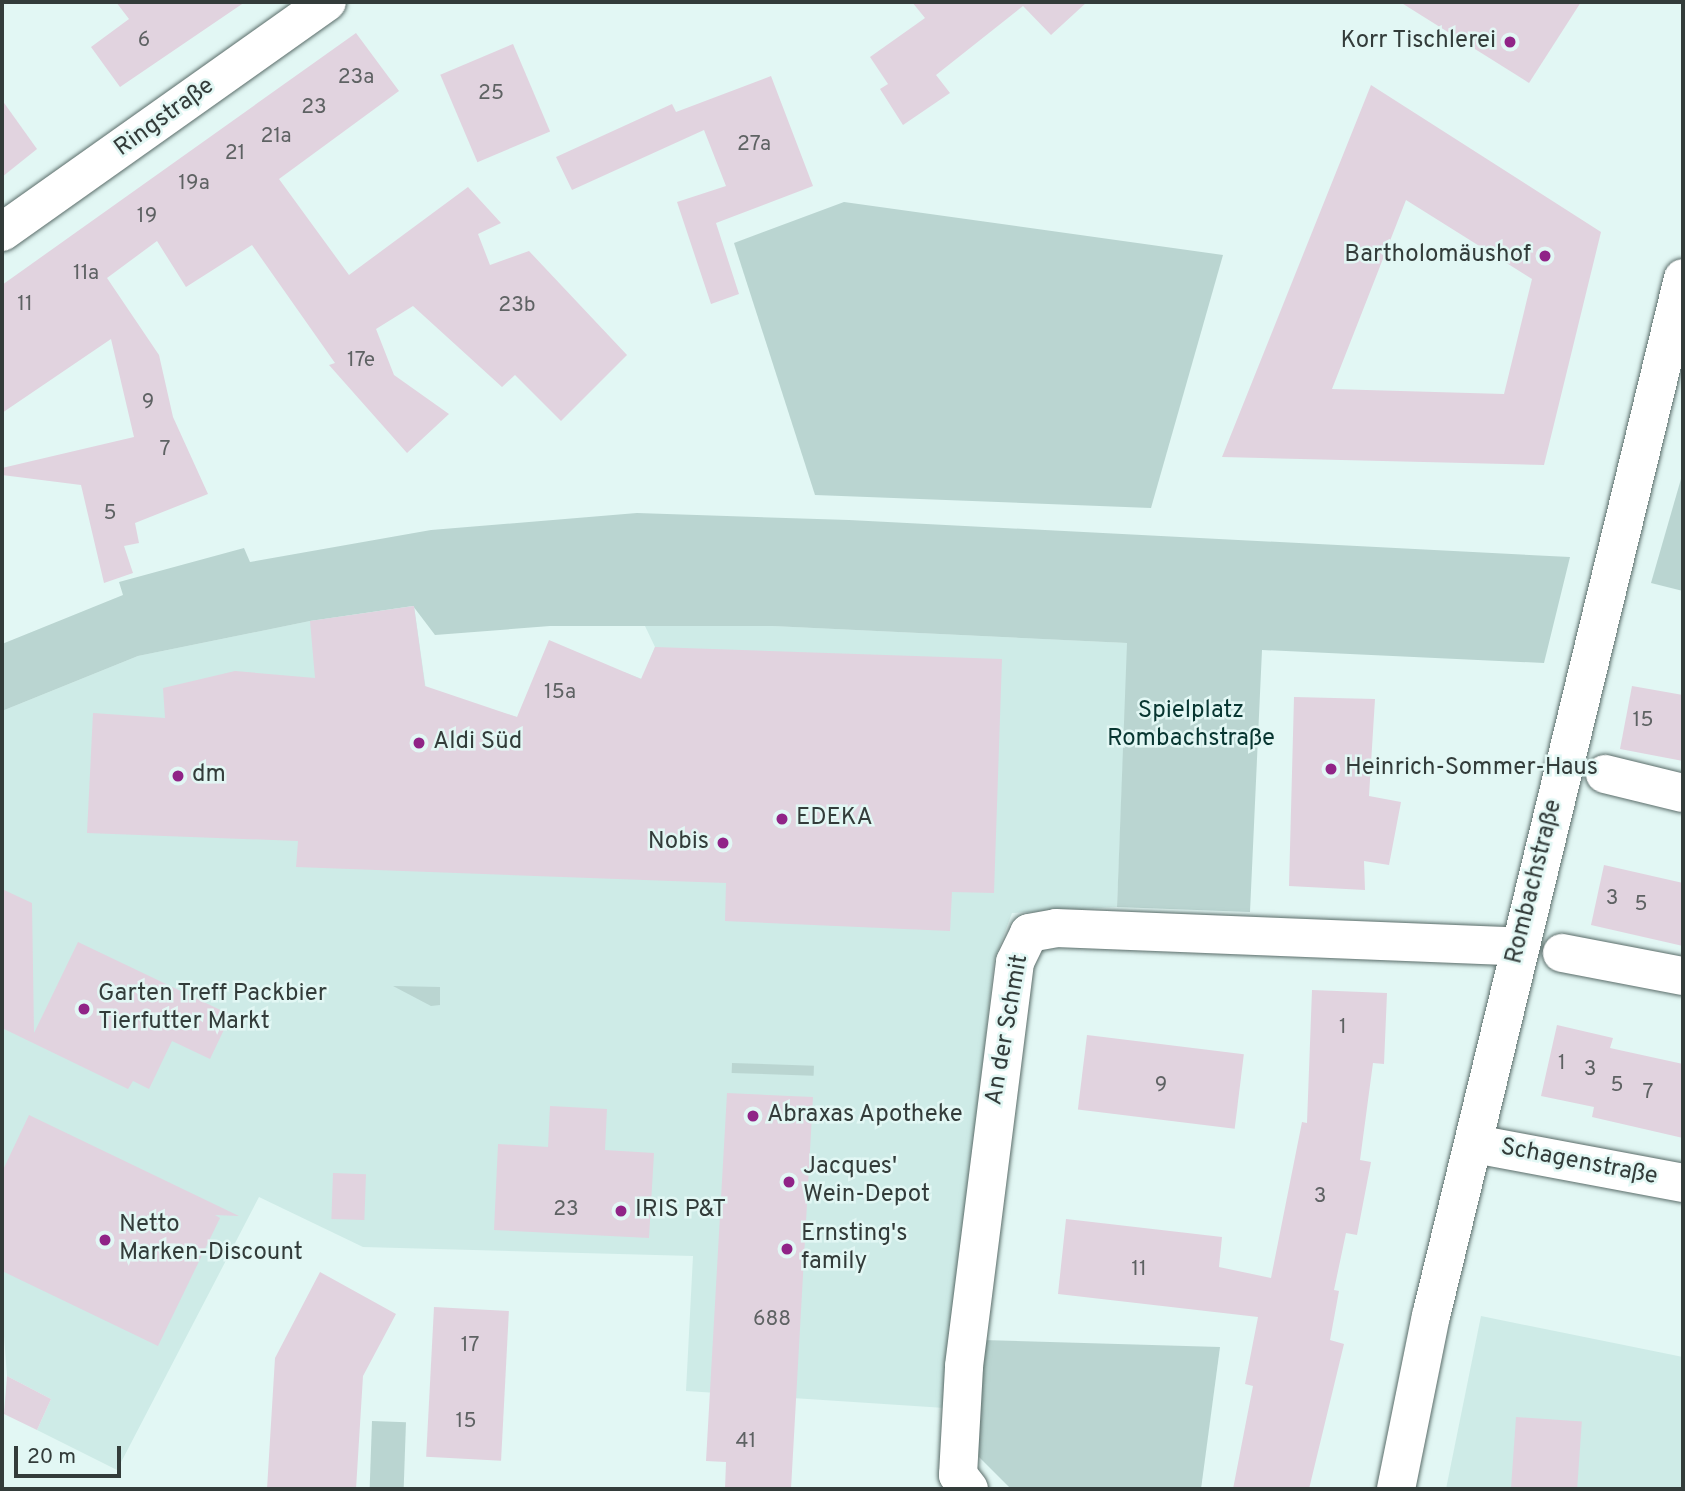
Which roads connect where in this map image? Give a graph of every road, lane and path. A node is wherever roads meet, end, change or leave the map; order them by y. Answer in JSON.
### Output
{"nodes":[{"id":1,"x":327,"y":2,"type":"edge"},
{"id":2,"x":2,"y":232,"type":"edge"},
{"id":3,"x":1683,"y":278,"type":"edge"},
{"id":4,"x":1605,"y":774,"type":"dead end"},
{"id":5,"x":1683,"y":793,"type":"edge"},
{"id":6,"x":1520,"y":947,"type":"junction"},
{"id":7,"x":1562,"y":953,"type":"dead end"},
{"id":8,"x":1683,"y":976,"type":"edge"},
{"id":9,"x":1475,"y":1143,"type":"junction"},
{"id":10,"x":1683,"y":1183,"type":"edge"},
{"id":11,"x":969,"y":1489,"type":"edge"},
{"id":12,"x":1396,"y":1489,"type":"edge"}],
"edges":[{"from":1,"to":2,"type":"street","name":"Ringstraße"},
{"from":3,"to":6,"type":"street","name":"Rombachstraße"},
{"from":4,"to":5,"type":"street"},
{"from":6,"to":9,"type":"street","name":"Rombachstraße"},
{"from":6,"to":11,"type":"street","name":"An der Schmit"},
{"from":7,"to":8,"type":"street"},
{"from":9,"to":10,"type":"street","name":"Schagenstraße"},
{"from":9,"to":12,"type":"street","name":"Rombachstraße"}]}
